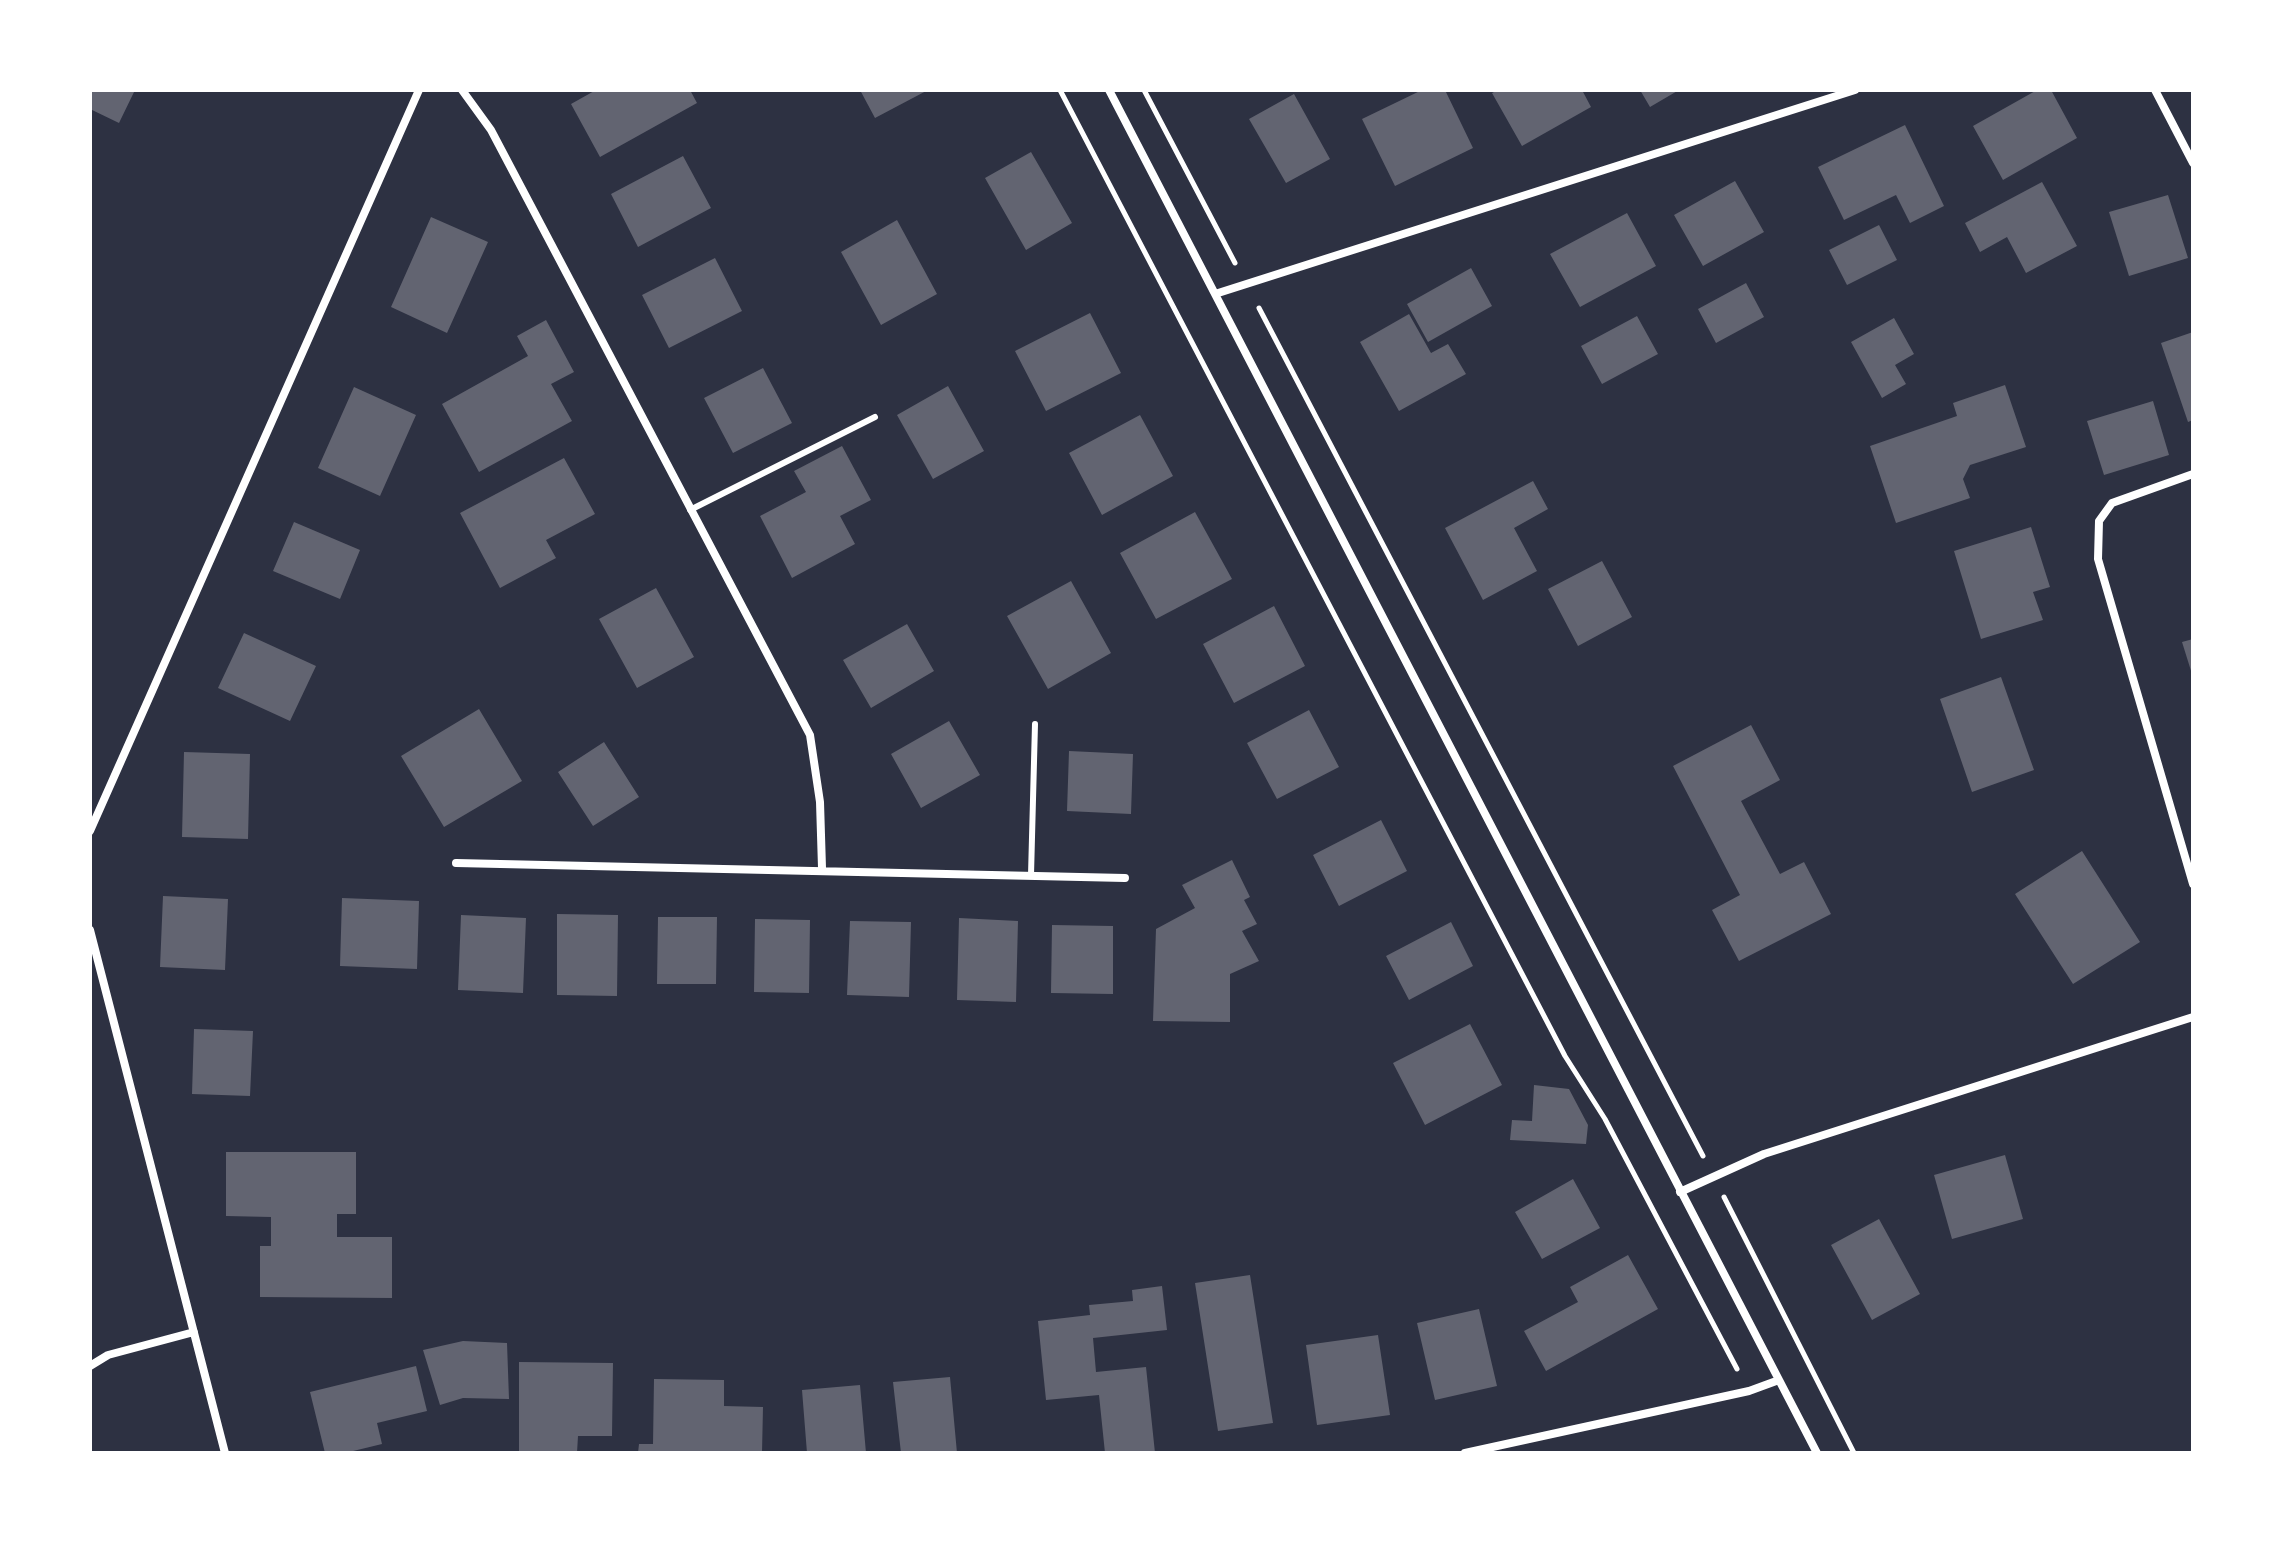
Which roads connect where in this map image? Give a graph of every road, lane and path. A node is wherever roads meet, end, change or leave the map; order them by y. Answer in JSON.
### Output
{"nodes":[{"id":1,"x":419,"y":90,"type":"edge"},
{"id":2,"x":462,"y":90,"type":"edge"},
{"id":3,"x":1060,"y":90,"type":"edge"},
{"id":4,"x":1109,"y":90,"type":"edge"},
{"id":5,"x":1144,"y":90,"type":"edge"},
{"id":6,"x":1855,"y":90,"type":"edge"},
{"id":7,"x":2155,"y":90,"type":"edge"},
{"id":8,"x":2193,"y":163,"type":"edge"},
{"id":9,"x":1245,"y":282,"type":"junction"},
{"id":10,"x":1215,"y":294,"type":"junction"},
{"id":11,"x":875,"y":417,"type":"dead end"},
{"id":12,"x":2193,"y":474,"type":"edge"},
{"id":13,"x":690,"y":510,"type":"junction"},
{"id":14,"x":1035,"y":724,"type":"dead end"},
{"id":15,"x":90,"y":831,"type":"edge"},
{"id":16,"x":456,"y":863,"type":"dead end"},
{"id":17,"x":822,"y":868,"type":"junction"},
{"id":18,"x":1031,"y":875,"type":"junction"},
{"id":19,"x":1125,"y":878,"type":"dead end"},
{"id":20,"x":2193,"y":884,"type":"edge"},
{"id":21,"x":90,"y":930,"type":"edge"},
{"id":22,"x":2193,"y":1017,"type":"edge"},
{"id":23,"x":1714,"y":1176,"type":"junction"},
{"id":24,"x":1680,"y":1192,"type":"junction"},
{"id":25,"x":194,"y":1332,"type":"junction"},
{"id":26,"x":90,"y":1366,"type":"edge"},
{"id":27,"x":1779,"y":1380,"type":"junction"},
{"id":28,"x":1749,"y":1391,"type":"junction"},
{"id":29,"x":225,"y":1453,"type":"edge"},
{"id":30,"x":1465,"y":1453,"type":"edge"},
{"id":31,"x":1817,"y":1453,"type":"edge"},
{"id":32,"x":1854,"y":1453,"type":"edge"}],
"edges":[{"from":1,"to":15,"type":"street"},
{"from":2,"to":13,"type":"street"},
{"from":3,"to":28,"type":"path"},
{"from":4,"to":10,"type":"street"},
{"from":5,"to":9,"type":"path"},
{"from":6,"to":9,"type":"street"},
{"from":7,"to":8,"type":"street"},
{"from":9,"to":10,"type":"street"},
{"from":9,"to":23,"type":"path"},
{"from":10,"to":24,"type":"street"},
{"from":11,"to":13,"type":"lane"},
{"from":12,"to":20,"type":"street"},
{"from":13,"to":17,"type":"street"},
{"from":14,"to":18,"type":"lane"},
{"from":16,"to":17,"type":"street"},
{"from":17,"to":18,"type":"street"},
{"from":18,"to":19,"type":"street"},
{"from":21,"to":25,"type":"street"},
{"from":22,"to":23,"type":"street"},
{"from":23,"to":24,"type":"street"},
{"from":23,"to":32,"type":"path"},
{"from":24,"to":27,"type":"street"},
{"from":25,"to":26,"type":"street"},
{"from":25,"to":29,"type":"street"},
{"from":27,"to":28,"type":"street"},
{"from":27,"to":31,"type":"street"},
{"from":28,"to":30,"type":"street"}]}
